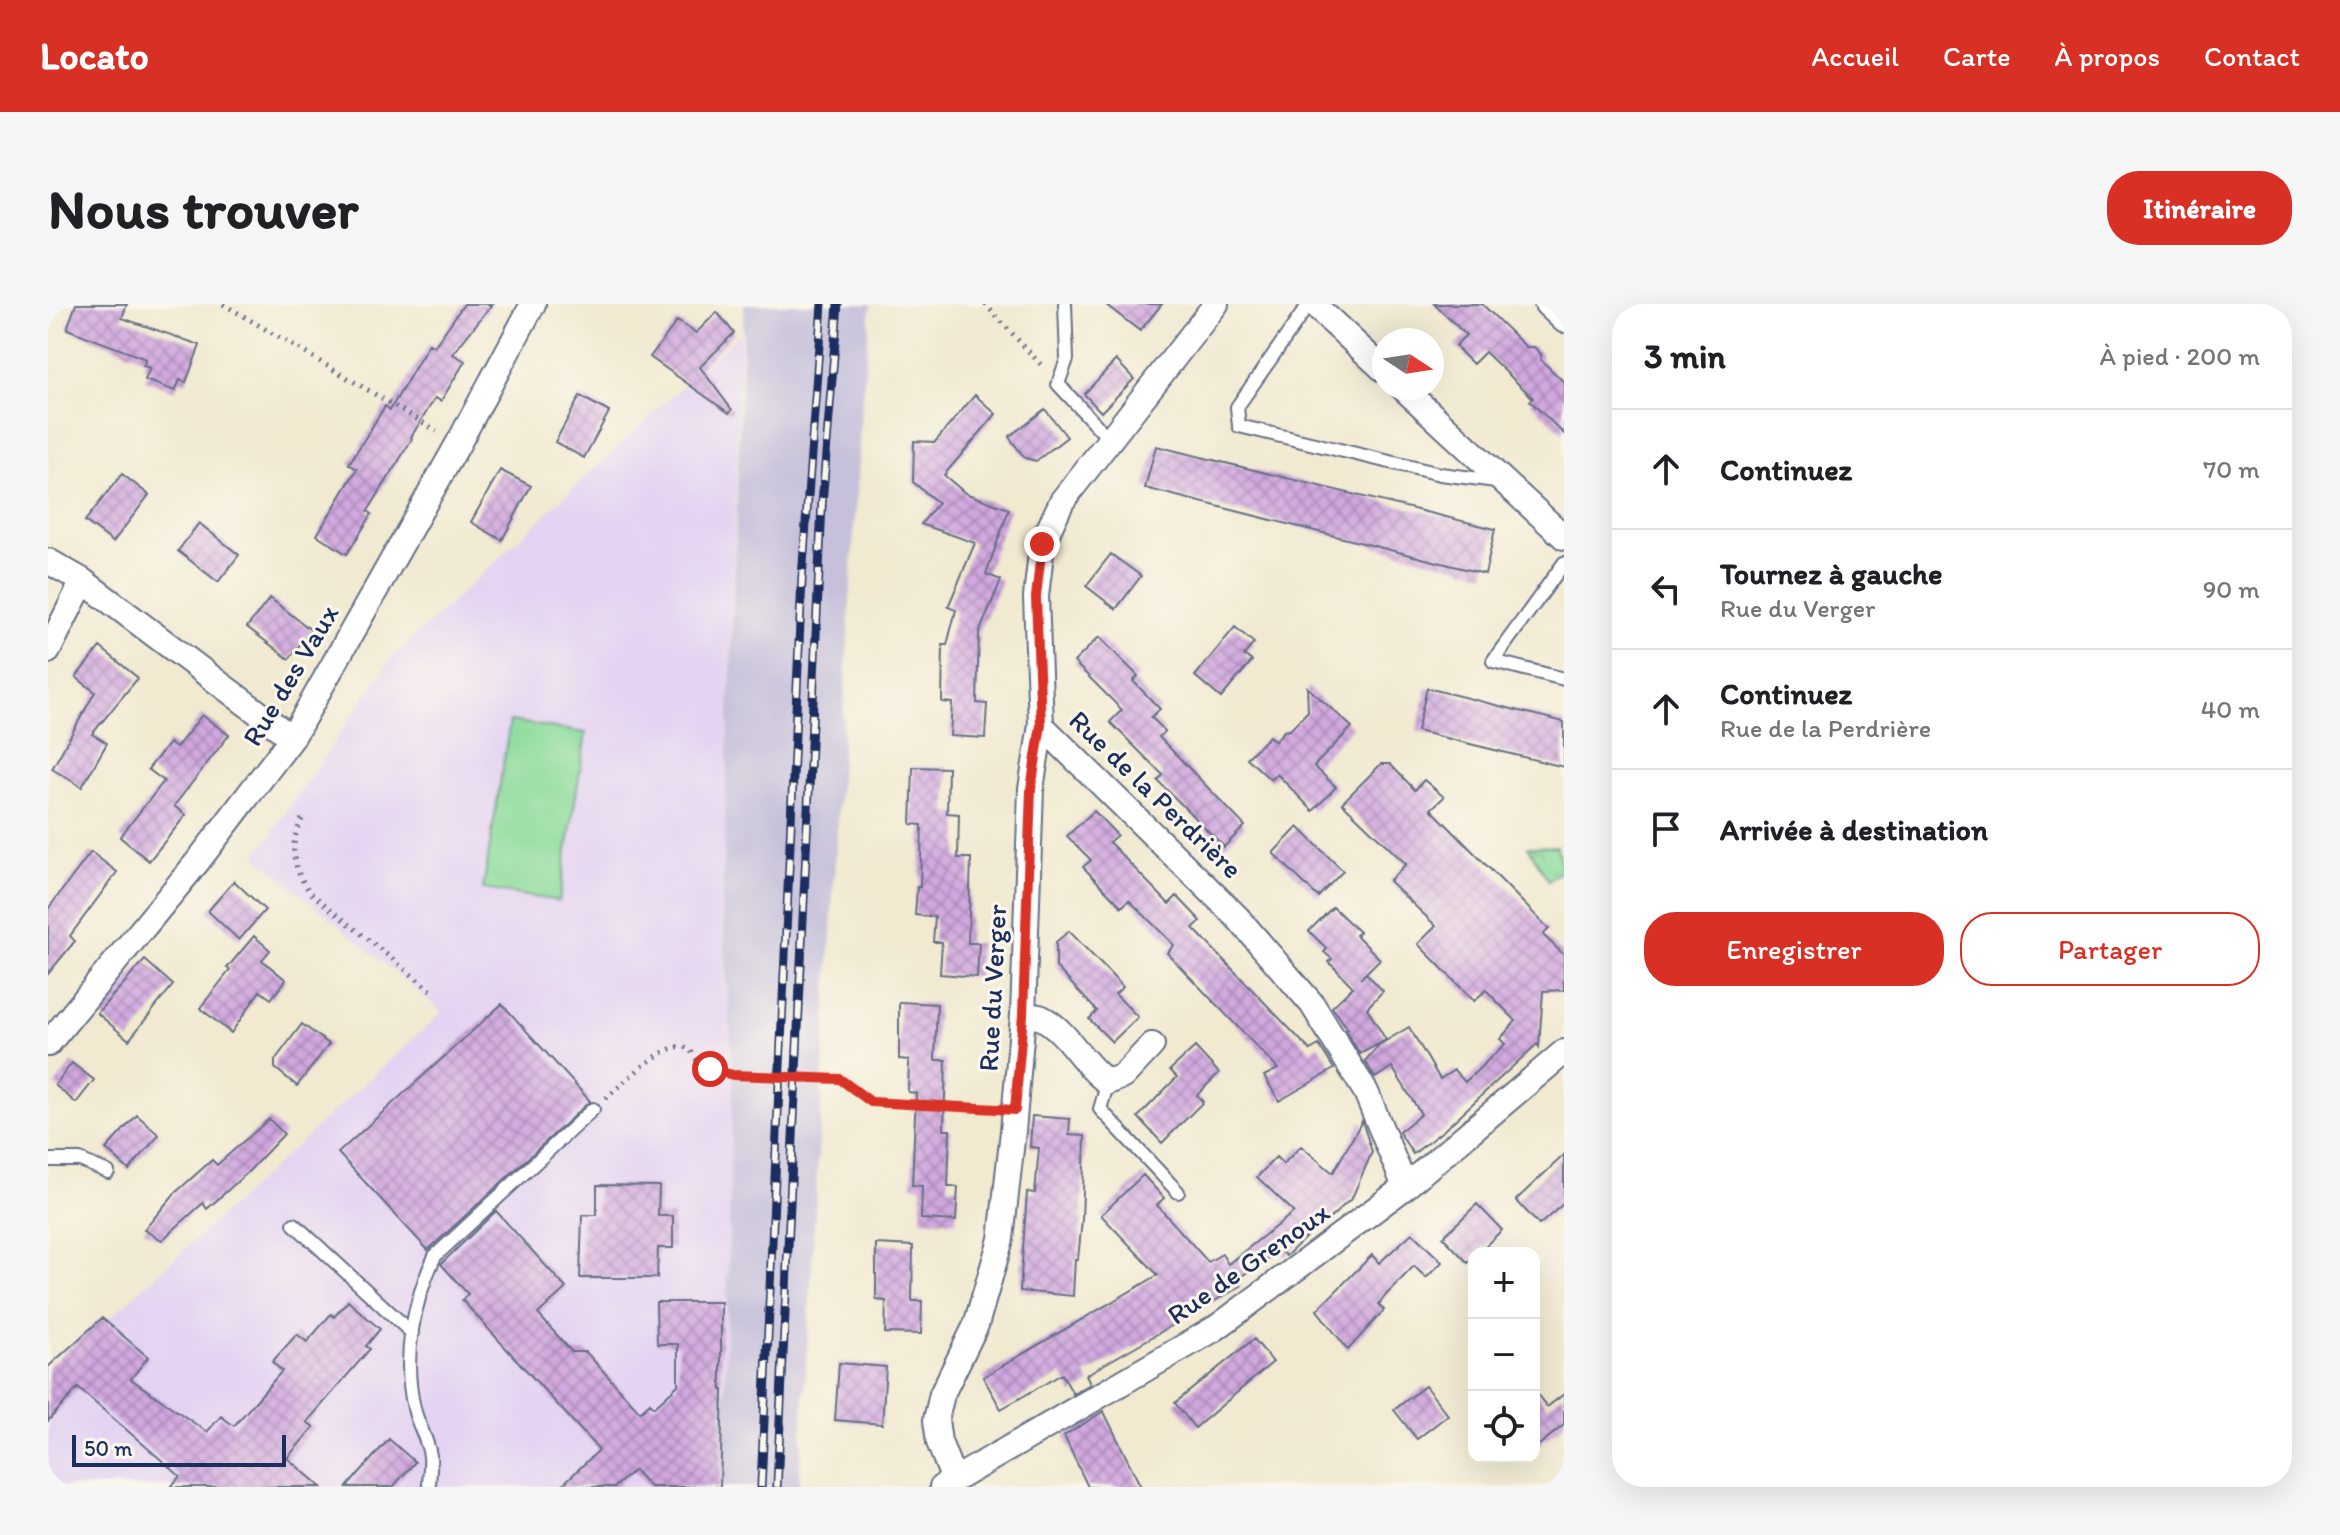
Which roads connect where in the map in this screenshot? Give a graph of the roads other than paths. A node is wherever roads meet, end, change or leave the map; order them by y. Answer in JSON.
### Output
{"nodes":[{"id":1,"x":533,"y":304,"type":"edge"},
{"id":2,"x":1065,"y":304,"type":"edge"},
{"id":3,"x":1216,"y":304,"type":"edge"},
{"id":4,"x":1311,"y":304,"type":"edge"},
{"id":5,"x":1547,"y":304,"type":"edge"},
{"id":6,"x":1564,"y":320,"type":"edge"},
{"id":7,"x":1372,"y":359,"type":"edge"},
{"id":8,"x":1416,"y":400,"type":"edge"},
{"id":9,"x":1110,"y":440,"type":"junction"},
{"id":10,"x":1504,"y":481,"type":"junction"},
{"id":11,"x":1564,"y":537,"type":"edge"},
{"id":12,"x":48,"y":561,"type":"edge"},
{"id":13,"x":1564,"y":563,"type":"edge"},
{"id":14,"x":83,"y":581,"type":"junction"},
{"id":15,"x":48,"y":651,"type":"edge"},
{"id":16,"x":1564,"y":679,"type":"edge"},
{"id":17,"x":1041,"y":725,"type":"junction"},
{"id":18,"x":292,"y":738,"type":"junction"},
{"id":19,"x":1023,"y":1015,"type":"junction"},
{"id":20,"x":48,"y":1044,"type":"edge"},
{"id":21,"x":1152,"y":1045,"type":"dead end"},
{"id":22,"x":1564,"y":1052,"type":"edge"},
{"id":23,"x":1108,"y":1082,"type":"junction"},
{"id":24,"x":593,"y":1109,"type":"road end"},
{"id":25,"x":48,"y":1160,"type":"edge"},
{"id":26,"x":108,"y":1172,"type":"dead end"},
{"id":27,"x":1405,"y":1187,"type":"junction"},
{"id":28,"x":1178,"y":1192,"type":"dead end"},
{"id":29,"x":294,"y":1224,"type":"dead end"},
{"id":30,"x":412,"y":1333,"type":"junction"},
{"id":31,"x":948,"y":1483,"type":"edge"},
{"id":32,"x":429,"y":1487,"type":"edge"}],
"edges":[{"from":1,"to":18,"type":"street","name":"Rue des Vaux"},
{"from":2,"to":9,"type":"lane"},
{"from":3,"to":9,"type":"street","name":"Rue de la Perdrière"},
{"from":4,"to":7,"type":"street"},
{"from":4,"to":10,"type":"lane"},
{"from":5,"to":6,"type":"street"},
{"from":8,"to":10,"type":"street"},
{"from":9,"to":17,"type":"street","name":"Rue de la Perdrière"},
{"from":10,"to":11,"type":"street"},
{"from":12,"to":14,"type":"street"},
{"from":13,"to":16,"type":"lane"},
{"from":14,"to":15,"type":"street"},
{"from":14,"to":18,"type":"street"},
{"from":17,"to":19,"type":"street","name":"Rue du Verger"},
{"from":17,"to":27,"type":"street","name":"Rue de la Perdrière"},
{"from":18,"to":20,"type":"street","name":"Rue des Vaux"},
{"from":19,"to":23,"type":"street"},
{"from":19,"to":31,"type":"street","name":"Rue du Verger"},
{"from":21,"to":23,"type":"street"},
{"from":22,"to":27,"type":"street","name":"Rue de Grenoux"},
{"from":23,"to":28,"type":"lane"},
{"from":24,"to":30,"type":"lane"},
{"from":25,"to":26,"type":"lane"},
{"from":27,"to":31,"type":"street","name":"Rue de Grenoux"},
{"from":29,"to":30,"type":"lane"},
{"from":30,"to":32,"type":"lane"}]}
